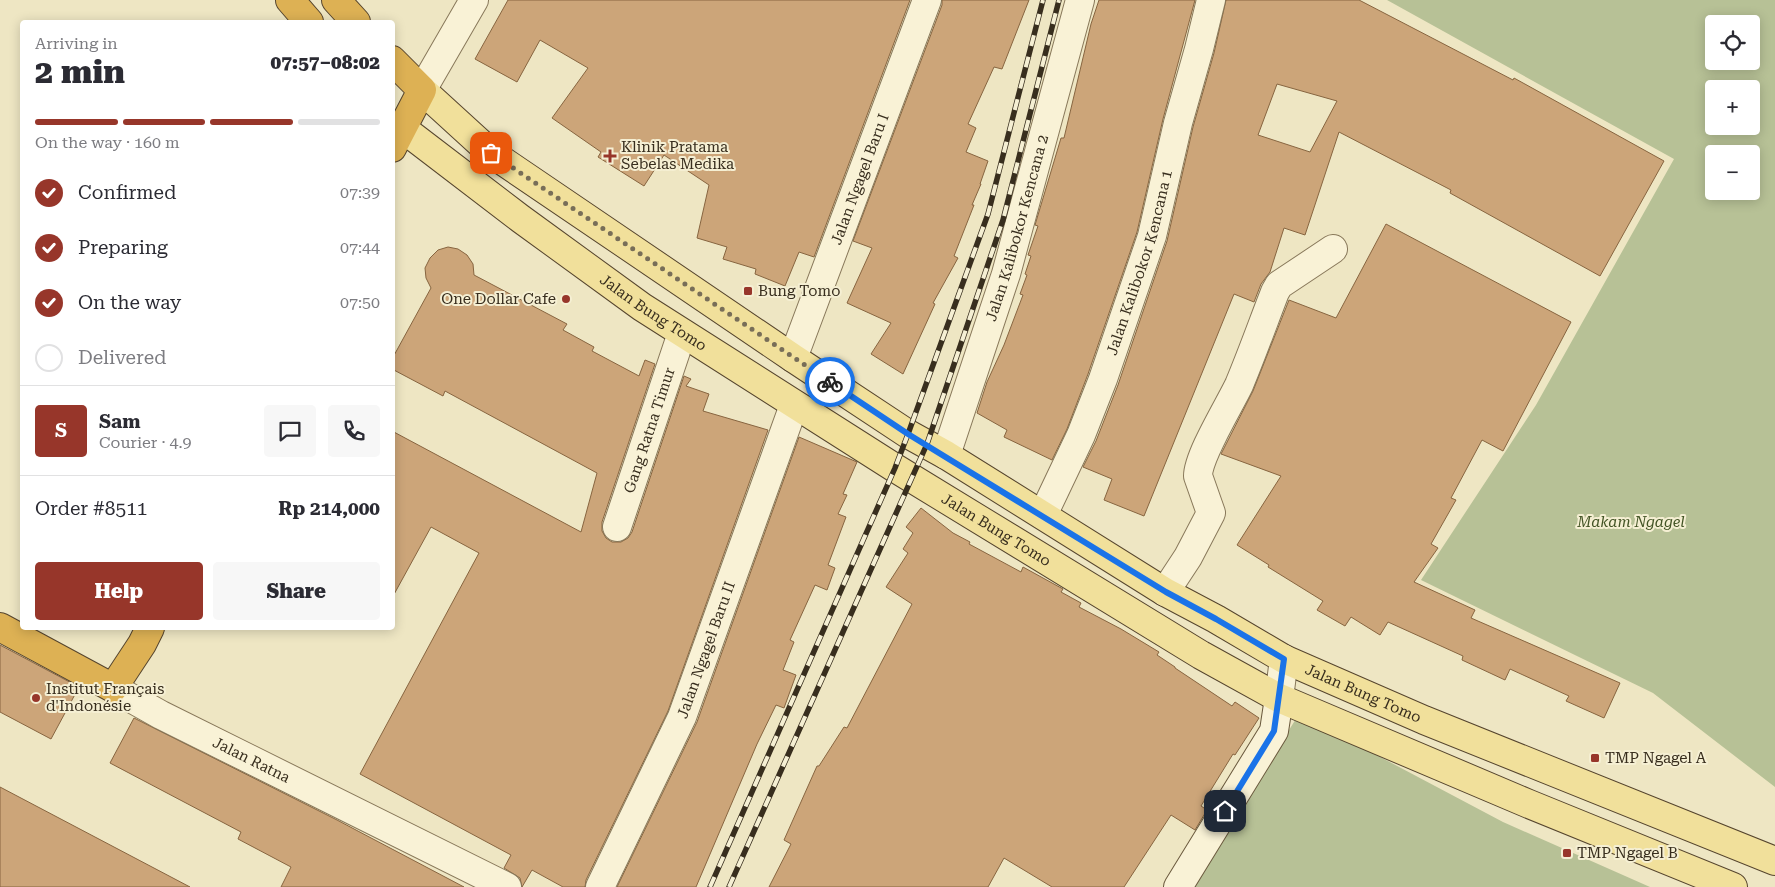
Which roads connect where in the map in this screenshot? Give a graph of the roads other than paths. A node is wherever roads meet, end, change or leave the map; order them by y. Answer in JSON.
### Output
{"nodes":[{"id":1,"x":290,"y":0,"type":"edge"},
{"id":2,"x":336,"y":0,"type":"edge"},
{"id":3,"x":474,"y":0,"type":"edge"},
{"id":4,"x":926,"y":0,"type":"edge"},
{"id":5,"x":1080,"y":0,"type":"edge"},
{"id":6,"x":1210,"y":0,"type":"edge"},
{"id":7,"x":307,"y":20,"type":"edge"},
{"id":8,"x":354,"y":20,"type":"edge"},
{"id":9,"x":395,"y":63,"type":"edge"},
{"id":10,"x":422,"y":90,"type":"junction"},
{"id":11,"x":396,"y":131,"type":"edge"},
{"id":12,"x":1333,"y":249,"type":"dead end"},
{"id":13,"x":682,"y":333,"type":"junction"},
{"id":14,"x":793,"y":358,"type":"junction"},
{"id":15,"x":794,"y":405,"type":"junction"},
{"id":16,"x":946,"y":455,"type":"junction"},
{"id":17,"x":1043,"y":515,"type":"junction"},
{"id":18,"x":617,"y":527,"type":"dead end"},
{"id":19,"x":1166,"y":592,"type":"junction"},
{"id":20,"x":0,"y":627,"type":"edge"},
{"id":21,"x":149,"y":630,"type":"edge"},
{"id":22,"x":1284,"y":659,"type":"junction"},
{"id":23,"x":113,"y":688,"type":"junction"},
{"id":24,"x":1279,"y":698,"type":"junction"},
{"id":25,"x":1775,"y":861,"type":"edge"},
{"id":26,"x":506,"y":887,"type":"edge"},
{"id":27,"x":600,"y":887,"type":"edge"},
{"id":28,"x":1178,"y":887,"type":"edge"},
{"id":29,"x":1732,"y":887,"type":"edge"}],
"edges":[{"from":1,"to":7,"type":"highway"},
{"from":2,"to":8,"type":"highway"},
{"from":3,"to":10,"type":"street"},
{"from":4,"to":14,"type":"street","name":"Jalan Ngagel Baru I"},
{"from":5,"to":16,"type":"street","name":"Jalan Kalibokor Kencana 2"},
{"from":6,"to":17,"type":"street","name":"Jalan Kalibokor Kencana 1"},
{"from":9,"to":10,"type":"highway","name":"Jalan Bung Tomo"},
{"from":10,"to":11,"type":"highway"},
{"from":10,"to":14,"type":"main road","name":"Jalan Bung Tomo"},
{"from":11,"to":13,"type":"main road","name":"Jalan Bung Tomo"},
{"from":12,"to":19,"type":"street"},
{"from":13,"to":15,"type":"main road","name":"Jalan Bung Tomo"},
{"from":13,"to":18,"type":"street","name":"Gang Ratna Timur"},
{"from":14,"to":16,"type":"main road","name":"Jalan Bung Tomo"},
{"from":15,"to":24,"type":"main road","name":"Jalan Bung Tomo"},
{"from":15,"to":27,"type":"street","name":"Jalan Ngagel Baru II"},
{"from":16,"to":17,"type":"main road","name":"Jalan Bung Tomo"},
{"from":17,"to":19,"type":"main road","name":"Jalan Bung Tomo"},
{"from":19,"to":22,"type":"main road","name":"Jalan Bung Tomo"},
{"from":20,"to":23,"type":"highway","name":"Jalan Ratna"},
{"from":21,"to":23,"type":"highway"},
{"from":22,"to":24,"type":"street"},
{"from":22,"to":25,"type":"main road","name":"Jalan Bung Tomo"},
{"from":23,"to":26,"type":"street","name":"Jalan Ratna"},
{"from":24,"to":28,"type":"street"},
{"from":24,"to":29,"type":"main road","name":"Jalan Bung Tomo"}]}
